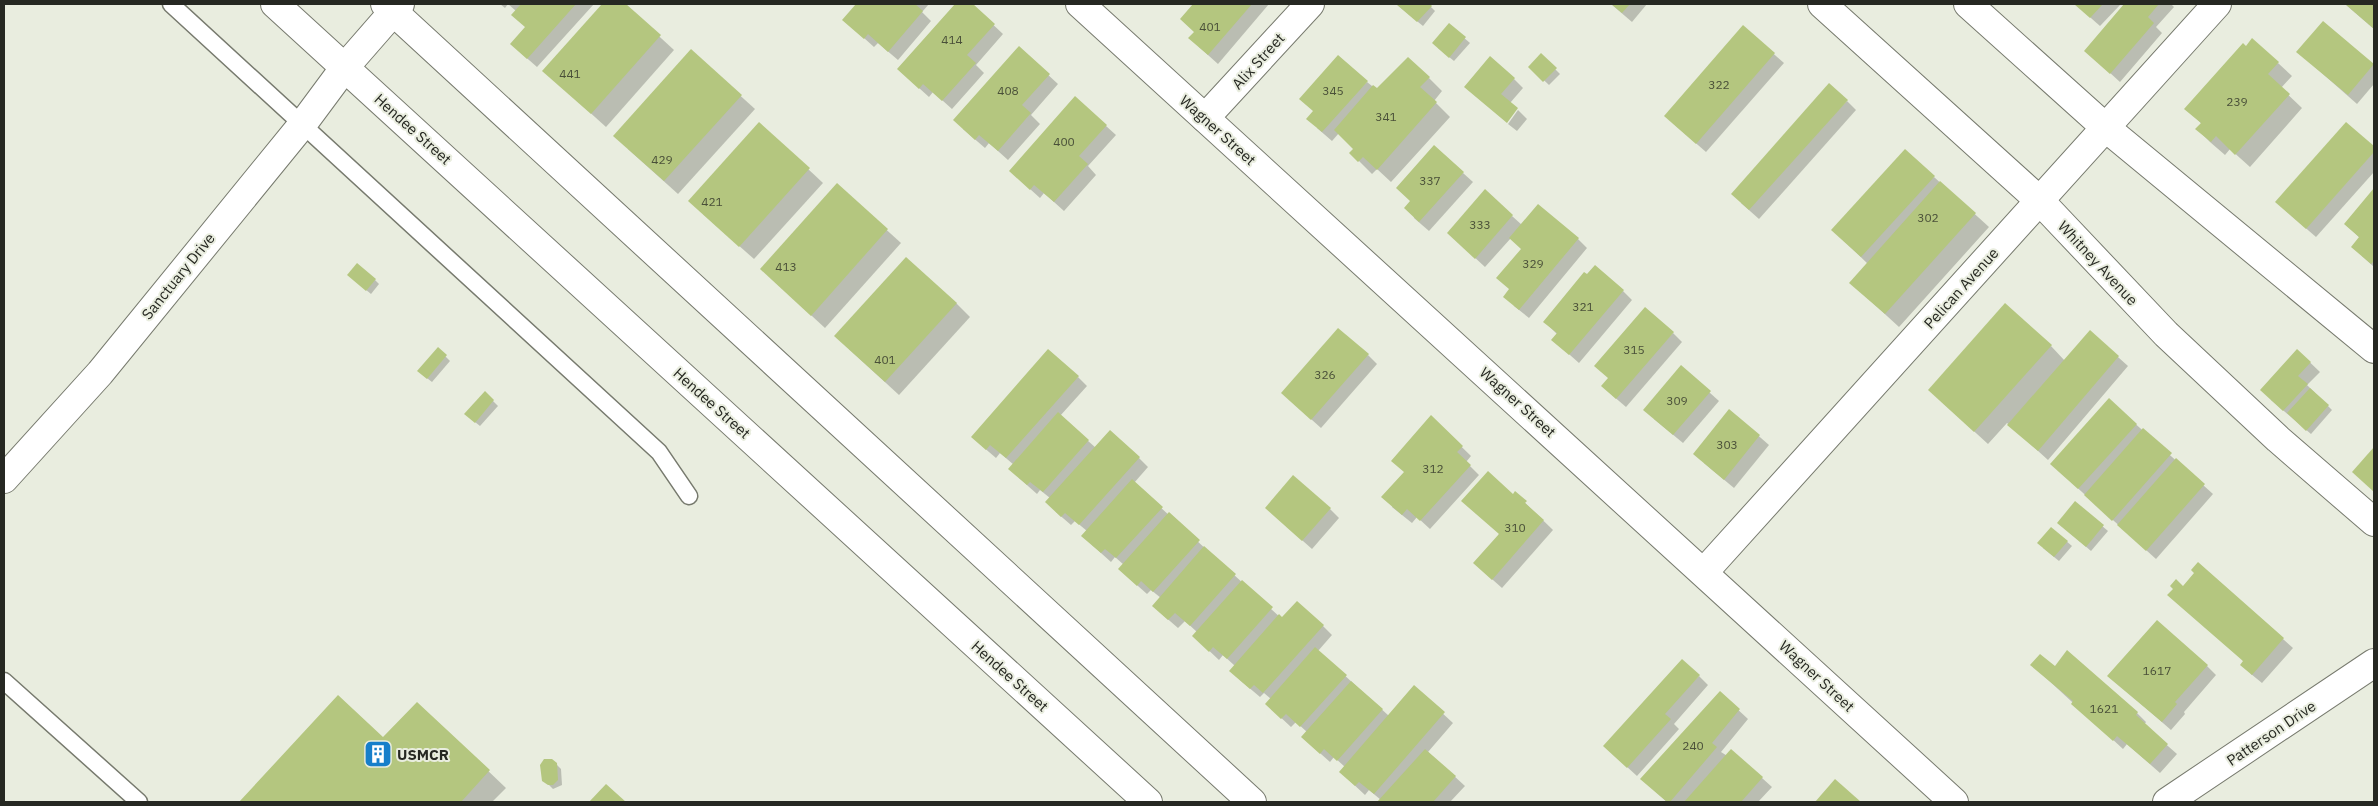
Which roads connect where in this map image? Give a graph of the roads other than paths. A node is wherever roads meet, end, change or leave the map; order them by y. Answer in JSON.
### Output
{"nodes":[{"id":1,"x":171,"y":4,"type":"edge"},
{"id":2,"x":275,"y":4,"type":"edge"},
{"id":3,"x":1080,"y":4,"type":"edge"},
{"id":4,"x":1310,"y":4,"type":"edge"},
{"id":5,"x":1822,"y":4,"type":"edge"},
{"id":6,"x":1968,"y":4,"type":"edge"},
{"id":7,"x":2217,"y":4,"type":"edge"},
{"id":8,"x":392,"y":6,"type":"edge"},
{"id":9,"x":345,"y":67,"type":"junction"},
{"id":10,"x":1205,"y":118,"type":"junction"},
{"id":11,"x":302,"y":124,"type":"junction"},
{"id":12,"x":2106,"y":128,"type":"junction"},
{"id":13,"x":2040,"y":201,"type":"junction"},
{"id":14,"x":2374,"y":349,"type":"edge"},
{"id":15,"x":4,"y":479,"type":"edge"},
{"id":16,"x":689,"y":496,"type":"dead end"},
{"id":17,"x":2374,"y":522,"type":"edge"},
{"id":18,"x":1704,"y":572,"type":"junction"},
{"id":19,"x":2374,"y":663,"type":"edge"},
{"id":20,"x":4,"y":681,"type":"edge"},
{"id":21,"x":139,"y":802,"type":"edge"},
{"id":22,"x":1148,"y":802,"type":"edge"},
{"id":23,"x":1252,"y":802,"type":"edge"},
{"id":24,"x":1954,"y":802,"type":"edge"},
{"id":25,"x":2168,"y":802,"type":"edge"}],
"edges":[{"from":1,"to":11,"type":"lane"},
{"from":2,"to":9,"type":"street","name":"Hendee Street"},
{"from":3,"to":10,"type":"street","name":"Wagner Street"},
{"from":4,"to":10,"type":"street","name":"Alix Street"},
{"from":5,"to":13,"type":"street","name":"Whitney Avenue"},
{"from":6,"to":12,"type":"street"},
{"from":7,"to":12,"type":"street","name":"Pelican Avenue"},
{"from":8,"to":9,"type":"street","name":"Sanctuary Drive"},
{"from":8,"to":23,"type":"street"},
{"from":9,"to":11,"type":"street","name":"Sanctuary Drive"},
{"from":9,"to":22,"type":"street","name":"Hendee Street"},
{"from":10,"to":18,"type":"street","name":"Wagner Street"},
{"from":11,"to":15,"type":"street","name":"Sanctuary Drive"},
{"from":11,"to":16,"type":"lane"},
{"from":12,"to":13,"type":"street","name":"Pelican Avenue"},
{"from":12,"to":14,"type":"street"},
{"from":13,"to":17,"type":"street","name":"Whitney Avenue"},
{"from":13,"to":18,"type":"street","name":"Pelican Avenue"},
{"from":18,"to":24,"type":"street","name":"Wagner Street"},
{"from":19,"to":25,"type":"street","name":"Patterson Drive"},
{"from":20,"to":21,"type":"lane"}]}
